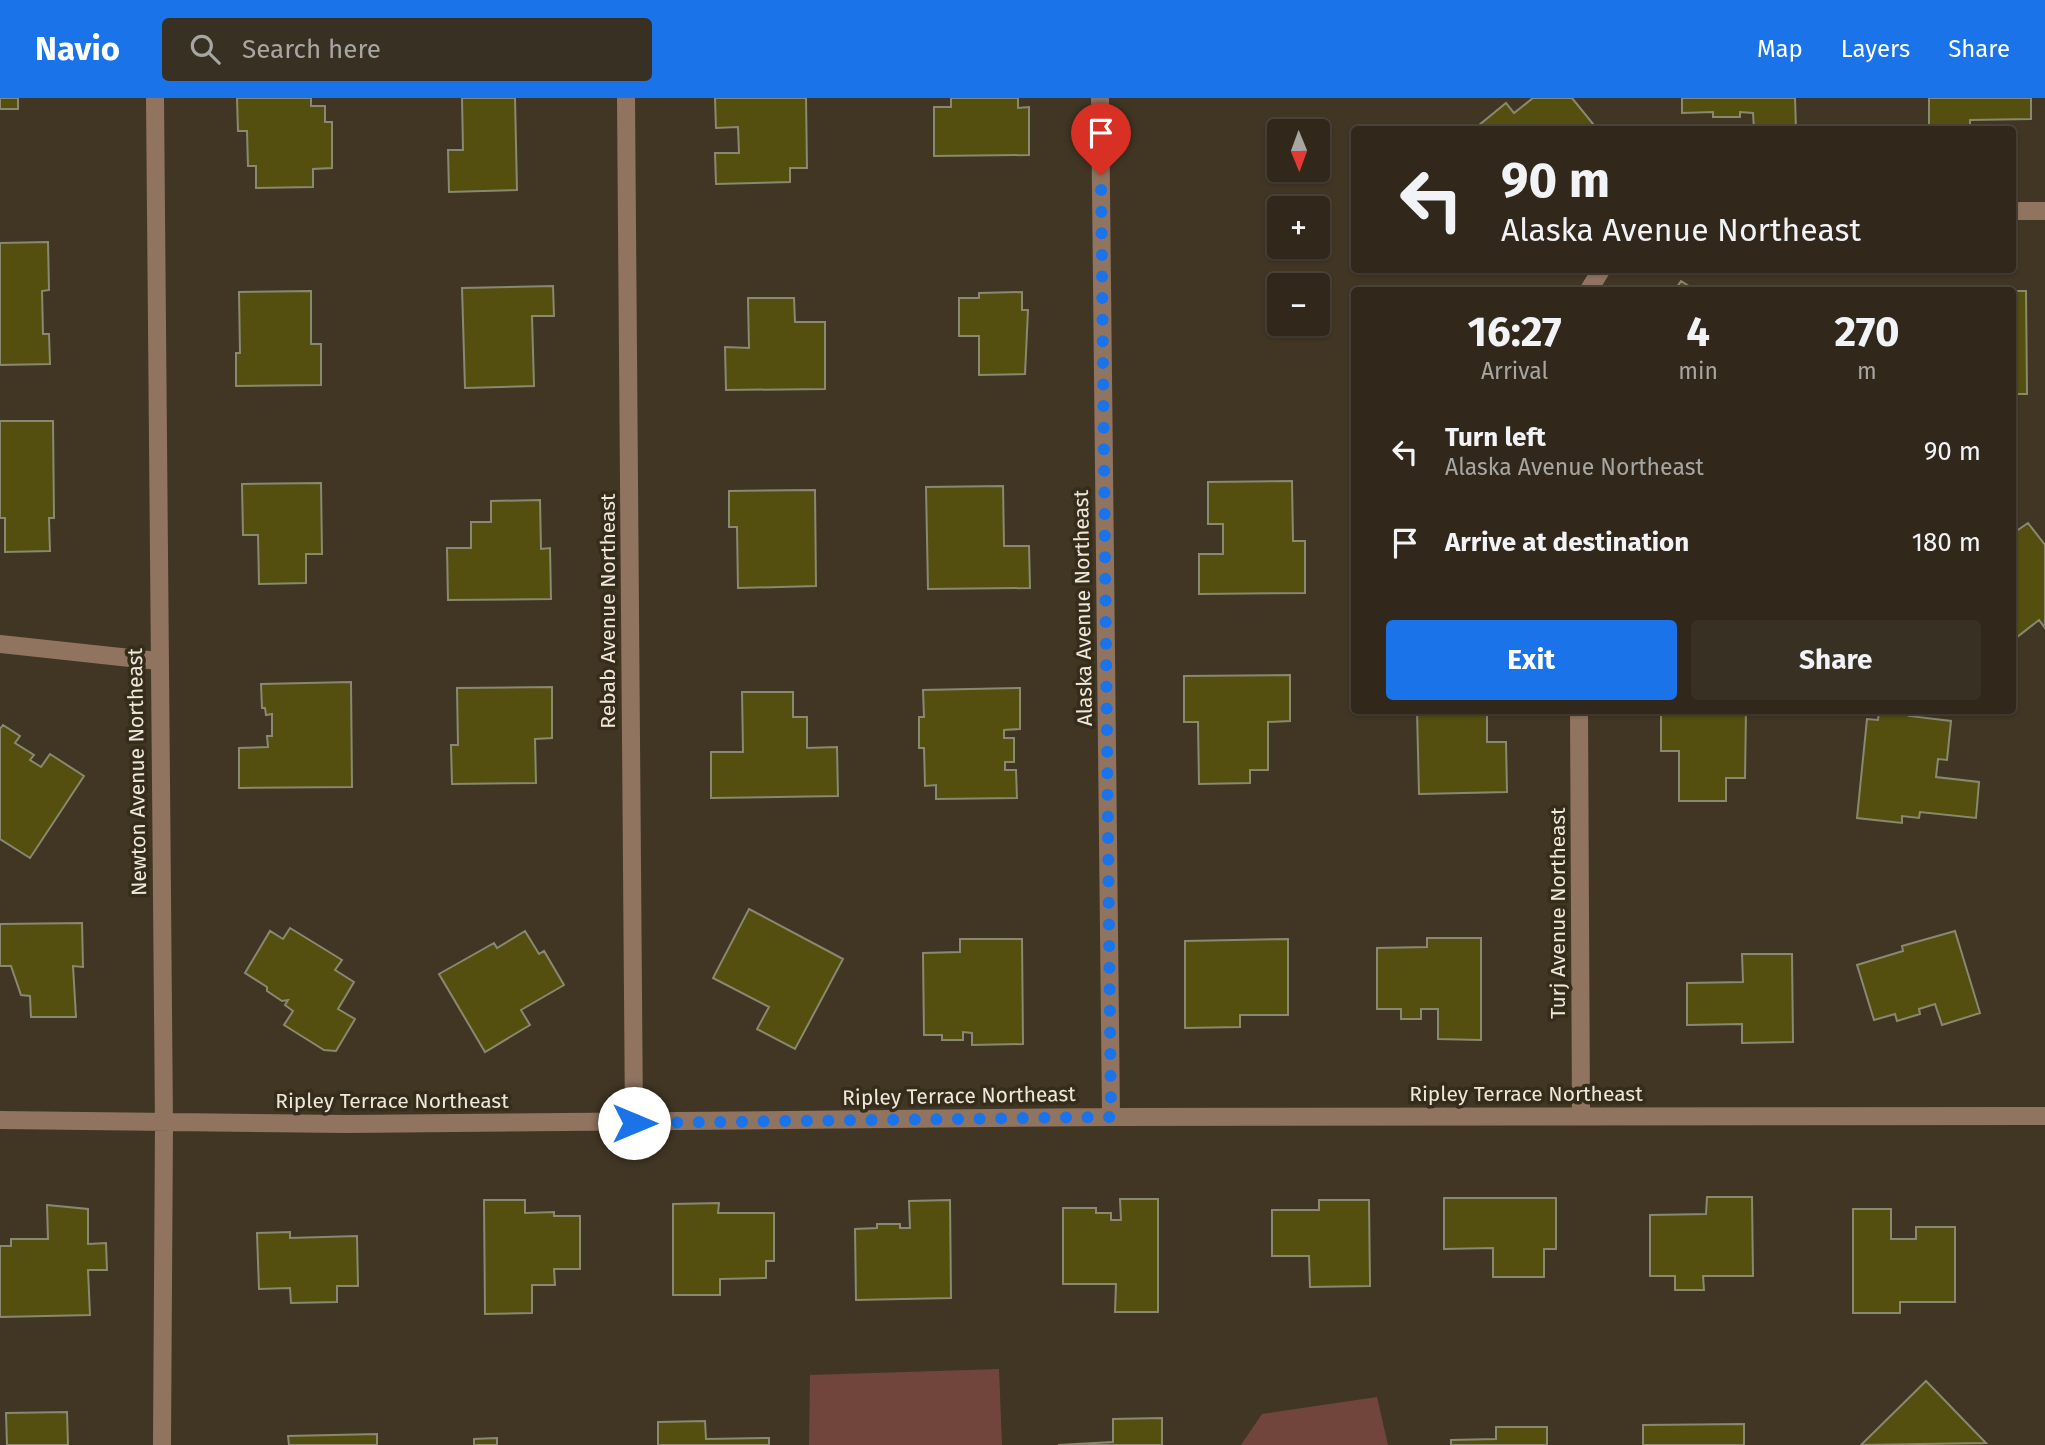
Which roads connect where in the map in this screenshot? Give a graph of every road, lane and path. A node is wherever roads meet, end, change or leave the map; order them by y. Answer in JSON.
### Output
{"nodes":[{"id":1,"x":155,"y":98,"type":"edge"},
{"id":2,"x":626,"y":98,"type":"edge"},
{"id":3,"x":1100,"y":98,"type":"edge"},
{"id":4,"x":2016,"y":211,"type":"edge"},
{"id":5,"x":2045,"y":211,"type":"edge"},
{"id":6,"x":0,"y":643,"type":"edge"},
{"id":7,"x":158,"y":661,"type":"junction"},
{"id":8,"x":1579,"y":714,"type":"edge"},
{"id":9,"x":1581,"y":1116,"type":"junction"},
{"id":10,"x":2045,"y":1116,"type":"edge"},
{"id":11,"x":1111,"y":1117,"type":"junction"},
{"id":12,"x":0,"y":1120,"type":"edge"},
{"id":13,"x":634,"y":1123,"type":"junction"},
{"id":14,"x":164,"y":1124,"type":"junction"},
{"id":15,"x":162,"y":1445,"type":"edge"}],
"edges":[{"from":1,"to":7,"type":"street","name":"Newton Avenue Northeast"},
{"from":2,"to":13,"type":"street","name":"Rebab Avenue Northeast"},
{"from":3,"to":11,"type":"street","name":"Alaska Avenue Northeast"},
{"from":4,"to":5,"type":"street"},
{"from":6,"to":7,"type":"street"},
{"from":7,"to":14,"type":"street","name":"Newton Avenue Northeast"},
{"from":8,"to":9,"type":"street","name":"Turj Avenue Northeast"},
{"from":9,"to":10,"type":"street","name":"Ripley Terrace Northeast"},
{"from":9,"to":11,"type":"street","name":"Ripley Terrace Northeast"},
{"from":11,"to":13,"type":"street","name":"Ripley Terrace Northeast"},
{"from":12,"to":14,"type":"street","name":"Ripley Terrace Northeast"},
{"from":13,"to":14,"type":"street","name":"Ripley Terrace Northeast"},
{"from":14,"to":15,"type":"street","name":"Newton Avenue Northeast"}]}
